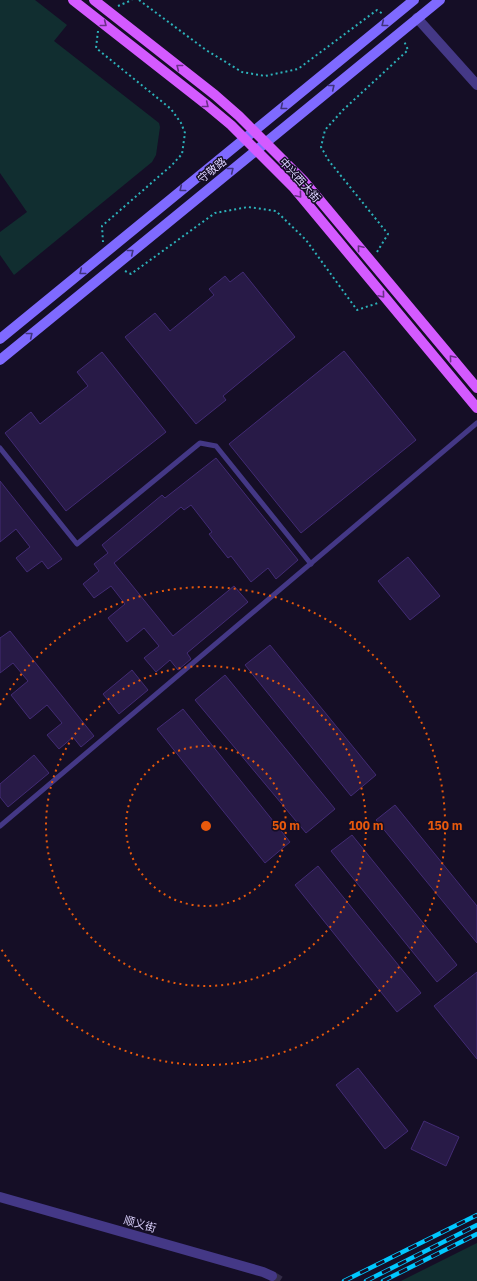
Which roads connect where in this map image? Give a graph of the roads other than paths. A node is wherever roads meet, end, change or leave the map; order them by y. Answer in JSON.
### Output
{"nodes":[{"id":1,"x":74,"y":0,"type":"edge"},
{"id":2,"x":94,"y":0,"type":"edge"},
{"id":3,"x":414,"y":0,"type":"edge"},
{"id":4,"x":440,"y":0,"type":"edge"},
{"id":5,"x":417,"y":18,"type":"junction"},
{"id":6,"x":477,"y":86,"type":"edge"},
{"id":7,"x":254,"y":130,"type":"junction"},
{"id":8,"x":244,"y":139,"type":"junction"},
{"id":9,"x":266,"y":142,"type":"junction"},
{"id":10,"x":256,"y":150,"type":"junction"},
{"id":11,"x":0,"y":339,"type":"edge"},
{"id":12,"x":0,"y":360,"type":"edge"},
{"id":13,"x":477,"y":388,"type":"edge"},
{"id":14,"x":477,"y":408,"type":"edge"},
{"id":15,"x":477,"y":423,"type":"edge"},
{"id":16,"x":0,"y":448,"type":"edge"},
{"id":17,"x":311,"y":564,"type":"junction"},
{"id":18,"x":0,"y":826,"type":"edge"},
{"id":19,"x":0,"y":1197,"type":"edge"},
{"id":20,"x":272,"y":1276,"type":"tunnel mouth"}],
"edges":[{"from":1,"to":8,"type":"main road","name":"中兴西大街","one_way":true},
{"from":7,"to":2,"type":"main road","name":"中兴西大街","one_way":true},
{"from":3,"to":7,"type":"main road","name":"守敬路","one_way":true},
{"from":4,"to":5,"type":"main road","name":"守敬路"},
{"from":5,"to":6,"type":"street"},
{"from":9,"to":5,"type":"main road","name":"守敬路","one_way":true},
{"from":7,"to":8,"type":"main road","name":"守敬路"},
{"from":7,"to":9,"type":"main road","name":"中兴西大街"},
{"from":8,"to":10,"type":"main road","name":"中兴西大街"},
{"from":8,"to":11,"type":"main road","name":"守敬路","one_way":true},
{"from":9,"to":10,"type":"main road","name":"守敬路"},
{"from":13,"to":9,"type":"main road","name":"中兴西大街","one_way":true},
{"from":12,"to":10,"type":"main road","name":"守敬路","one_way":true},
{"from":10,"to":14,"type":"main road","name":"中兴西大街","one_way":true},
{"from":15,"to":17,"type":"lane"},
{"from":16,"to":17,"type":"lane"},
{"from":17,"to":18,"type":"lane"},
{"from":19,"to":20,"type":"street","name":"顺义街"}]}
